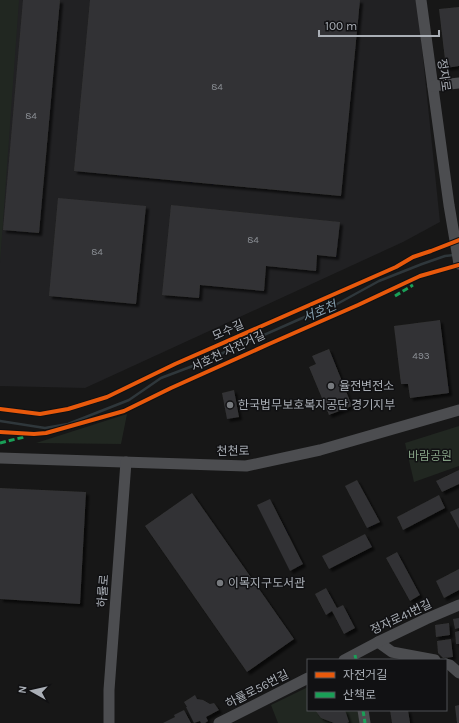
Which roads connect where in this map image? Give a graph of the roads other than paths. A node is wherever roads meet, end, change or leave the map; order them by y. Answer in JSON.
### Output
{"nodes":[{"id":1,"x":421,"y":0,"type":"edge"},
{"id":2,"x":459,"y":83,"type":"edge"},
{"id":3,"x":433,"y":86,"type":"junction"},
{"id":4,"x":459,"y":264,"type":"edge"},
{"id":5,"x":459,"y":410,"type":"edge"},
{"id":6,"x":0,"y":458,"type":"edge"},
{"id":7,"x":126,"y":462,"type":"junction"},
{"id":8,"x":459,"y":605,"type":"edge"},
{"id":9,"x":378,"y":642,"type":"junction"},
{"id":10,"x":355,"y":657,"type":"edge"},
{"id":11,"x":430,"y":659,"type":"edge"},
{"id":12,"x":447,"y":664,"type":"edge"},
{"id":13,"x":459,"y":673,"type":"edge"},
{"id":14,"x":307,"y":679,"type":"edge"},
{"id":15,"x":363,"y":711,"type":"edge"},
{"id":16,"x":109,"y":723,"type":"edge"},
{"id":17,"x":219,"y":723,"type":"edge"},
{"id":18,"x":365,"y":723,"type":"edge"}],
"edges":[{"from":1,"to":3,"type":"street","name":"정자로"},
{"from":2,"to":3,"type":"street"},
{"from":3,"to":4,"type":"street","name":"정자로"},
{"from":5,"to":7,"type":"street","name":"천천로"},
{"from":6,"to":7,"type":"street","name":"천천로"},
{"from":7,"to":16,"type":"street","name":"하률로"},
{"from":8,"to":9,"type":"street","name":"정자로41번길"},
{"from":9,"to":10,"type":"street","name":"정자로41번길"},
{"from":9,"to":11,"type":"street"},
{"from":12,"to":13,"type":"street"},
{"from":14,"to":17,"type":"street","name":"하률로56번길"},
{"from":15,"to":18,"type":"street"}]}
